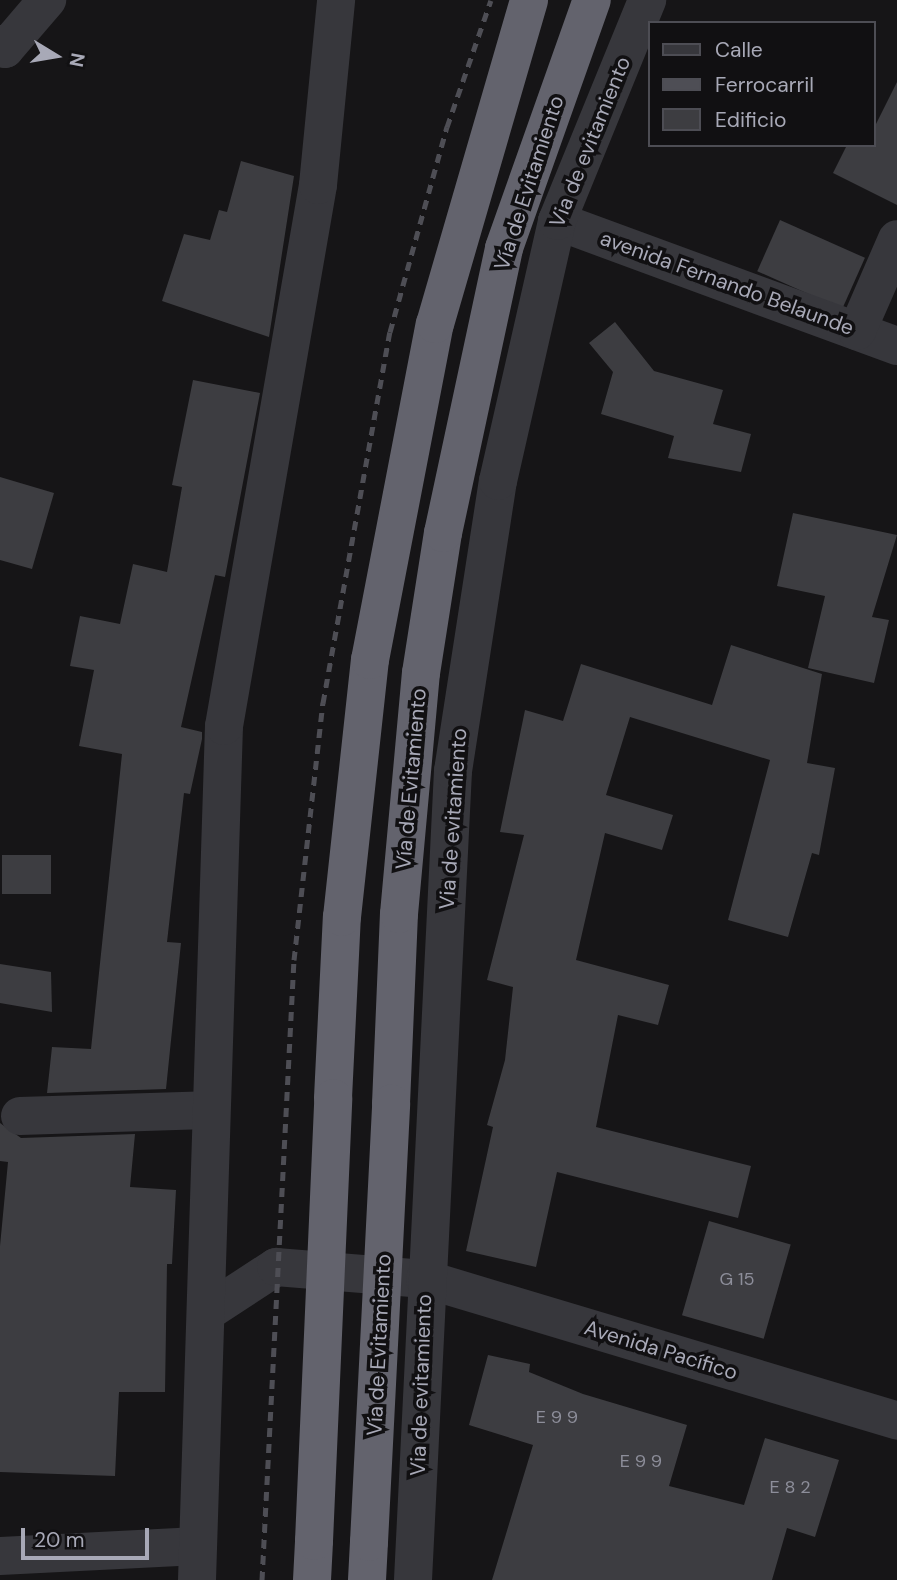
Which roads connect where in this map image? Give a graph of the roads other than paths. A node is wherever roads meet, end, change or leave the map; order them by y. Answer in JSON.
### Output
{"nodes":[{"id":1,"x":47,"y":0,"type":"edge"},
{"id":2,"x":529,"y":0,"type":"edge"},
{"id":3,"x":592,"y":0,"type":"edge"},
{"id":4,"x":648,"y":0,"type":"edge"},
{"id":5,"x":338,"y":7,"type":"edge"},
{"id":6,"x":11,"y":36,"type":"edge"},
{"id":7,"x":0,"y":60,"type":"edge"},
{"id":8,"x":557,"y":221,"type":"junction"},
{"id":9,"x":897,"y":239,"type":"edge"},
{"id":10,"x":857,"y":331,"type":"junction"},
{"id":11,"x":897,"y":346,"type":"edge"},
{"id":12,"x":207,"y":1110,"type":"junction"},
{"id":13,"x":20,"y":1116,"type":"dead end"},
{"id":14,"x":425,"y":1279,"type":"junction"},
{"id":15,"x":209,"y":1310,"type":"junction"},
{"id":16,"x":897,"y":1421,"type":"edge"},
{"id":17,"x":0,"y":1556,"type":"edge"},
{"id":18,"x":198,"y":1563,"type":"edge"},
{"id":19,"x":312,"y":1580,"type":"edge"},
{"id":20,"x":367,"y":1580,"type":"edge"},
{"id":21,"x":413,"y":1580,"type":"edge"}],
"edges":[{"from":1,"to":6,"type":"street"},
{"from":2,"to":19,"type":"highway","bridge":true},
{"from":3,"to":20,"type":"highway","name":"Vía de Evitamiento","bridge":true},
{"from":4,"to":8,"type":"street","name":"Via de evitamiento"},
{"from":5,"to":12,"type":"street"},
{"from":6,"to":7,"type":"street"},
{"from":8,"to":10,"type":"street","name":"avenida Fernando Belaunde"},
{"from":8,"to":14,"type":"street","name":"Via de evitamiento"},
{"from":9,"to":10,"type":"street"},
{"from":10,"to":11,"type":"street","name":"avenida Fernando Belaunde"},
{"from":12,"to":13,"type":"street"},
{"from":12,"to":15,"type":"street"},
{"from":14,"to":15,"type":"street","name":"Avenida Pacífico"},
{"from":14,"to":16,"type":"street","name":"Avenida Pacífico"},
{"from":14,"to":21,"type":"street","name":"Via de evitamiento"},
{"from":15,"to":18,"type":"street"},
{"from":17,"to":18,"type":"street"}]}
